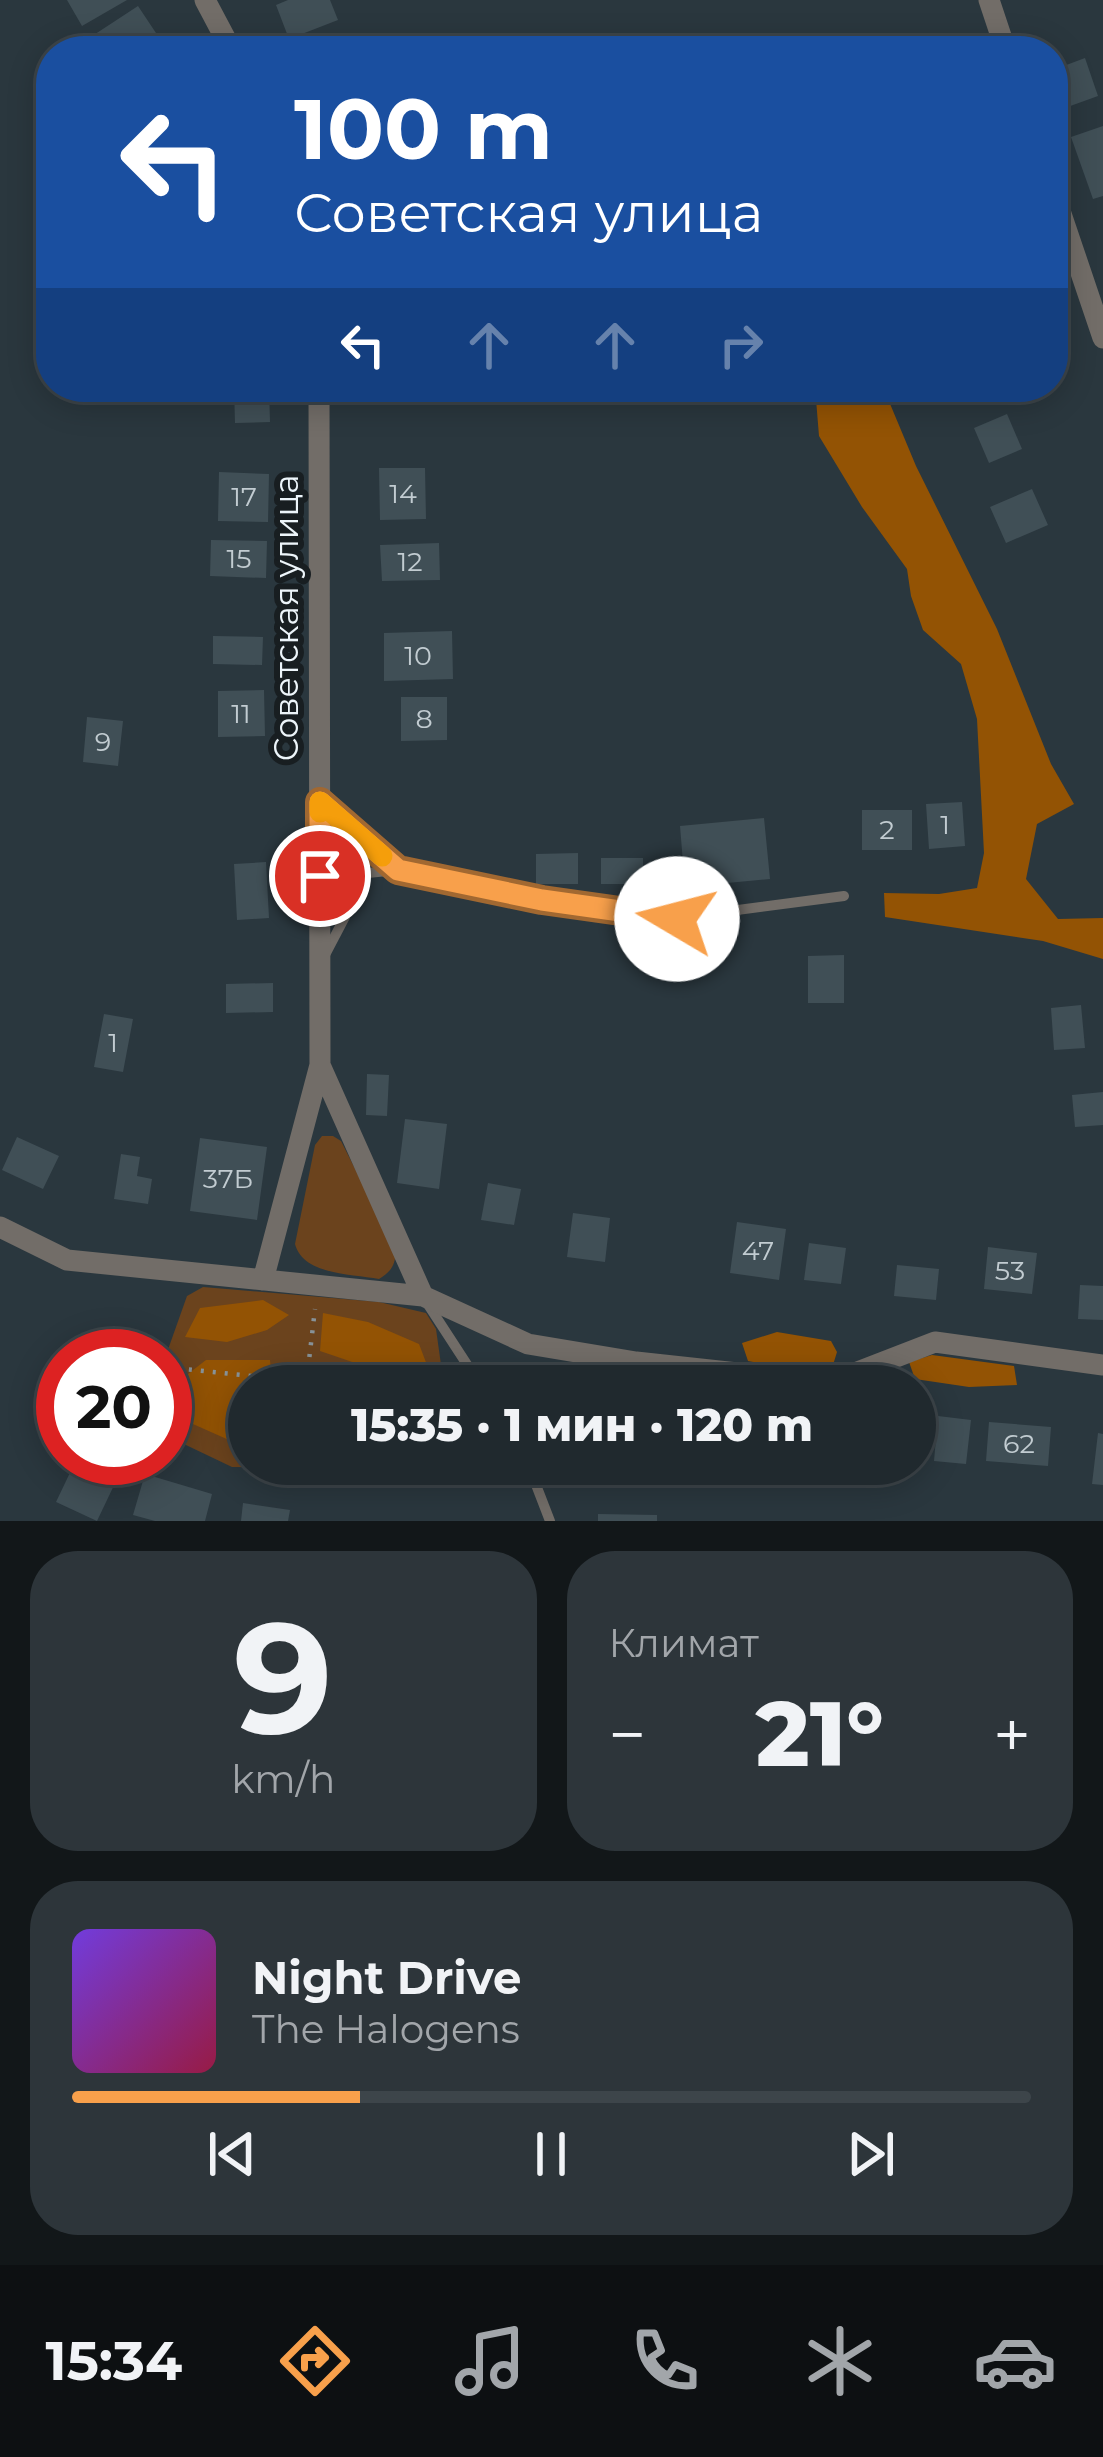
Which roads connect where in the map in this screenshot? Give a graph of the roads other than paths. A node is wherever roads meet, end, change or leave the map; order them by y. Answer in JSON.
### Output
{"nodes":[{"id":1,"x":205,"y":0,"type":"edge"},
{"id":2,"x":988,"y":0,"type":"edge"},
{"id":3,"x":224,"y":36,"type":"edge"},
{"id":4,"x":1001,"y":36,"type":"edge"},
{"id":5,"x":1068,"y":234,"type":"edge"},
{"id":6,"x":1103,"y":338,"type":"edge"},
{"id":7,"x":319,"y":402,"type":"edge"},
{"id":8,"x":320,"y":802,"type":"junction"},
{"id":9,"x":398,"y":870,"type":"junction"},
{"id":10,"x":844,"y":896,"type":"dead end"},
{"id":11,"x":320,"y":965,"type":"junction"},
{"id":12,"x":320,"y":1065,"type":"junction"},
{"id":13,"x":0,"y":1227,"type":"edge"},
{"id":14,"x":263,"y":1280,"type":"junction"},
{"id":15,"x":424,"y":1296,"type":"junction"},
{"id":16,"x":468,"y":1365,"type":"edge"},
{"id":17,"x":1103,"y":1365,"type":"edge"},
{"id":18,"x":536,"y":1485,"type":"edge"},
{"id":19,"x":550,"y":1521,"type":"edge"}],
"edges":[{"from":1,"to":3,"type":"street"},
{"from":2,"to":4,"type":"street"},
{"from":5,"to":6,"type":"street"},
{"from":7,"to":8,"type":"street","name":"Советская улица"},
{"from":8,"to":9,"type":"lane"},
{"from":8,"to":11,"type":"street","name":"Советская улица"},
{"from":9,"to":10,"type":"lane"},
{"from":9,"to":11,"type":"lane"},
{"from":11,"to":12,"type":"street","name":"Советская улица"},
{"from":12,"to":14,"type":"street","name":"Советская улица"},
{"from":12,"to":15,"type":"street","name":"Советская улица"},
{"from":13,"to":14,"type":"street"},
{"from":14,"to":15,"type":"street"},
{"from":15,"to":16,"type":"lane"},
{"from":15,"to":17,"type":"street"},
{"from":18,"to":19,"type":"lane"}]}
